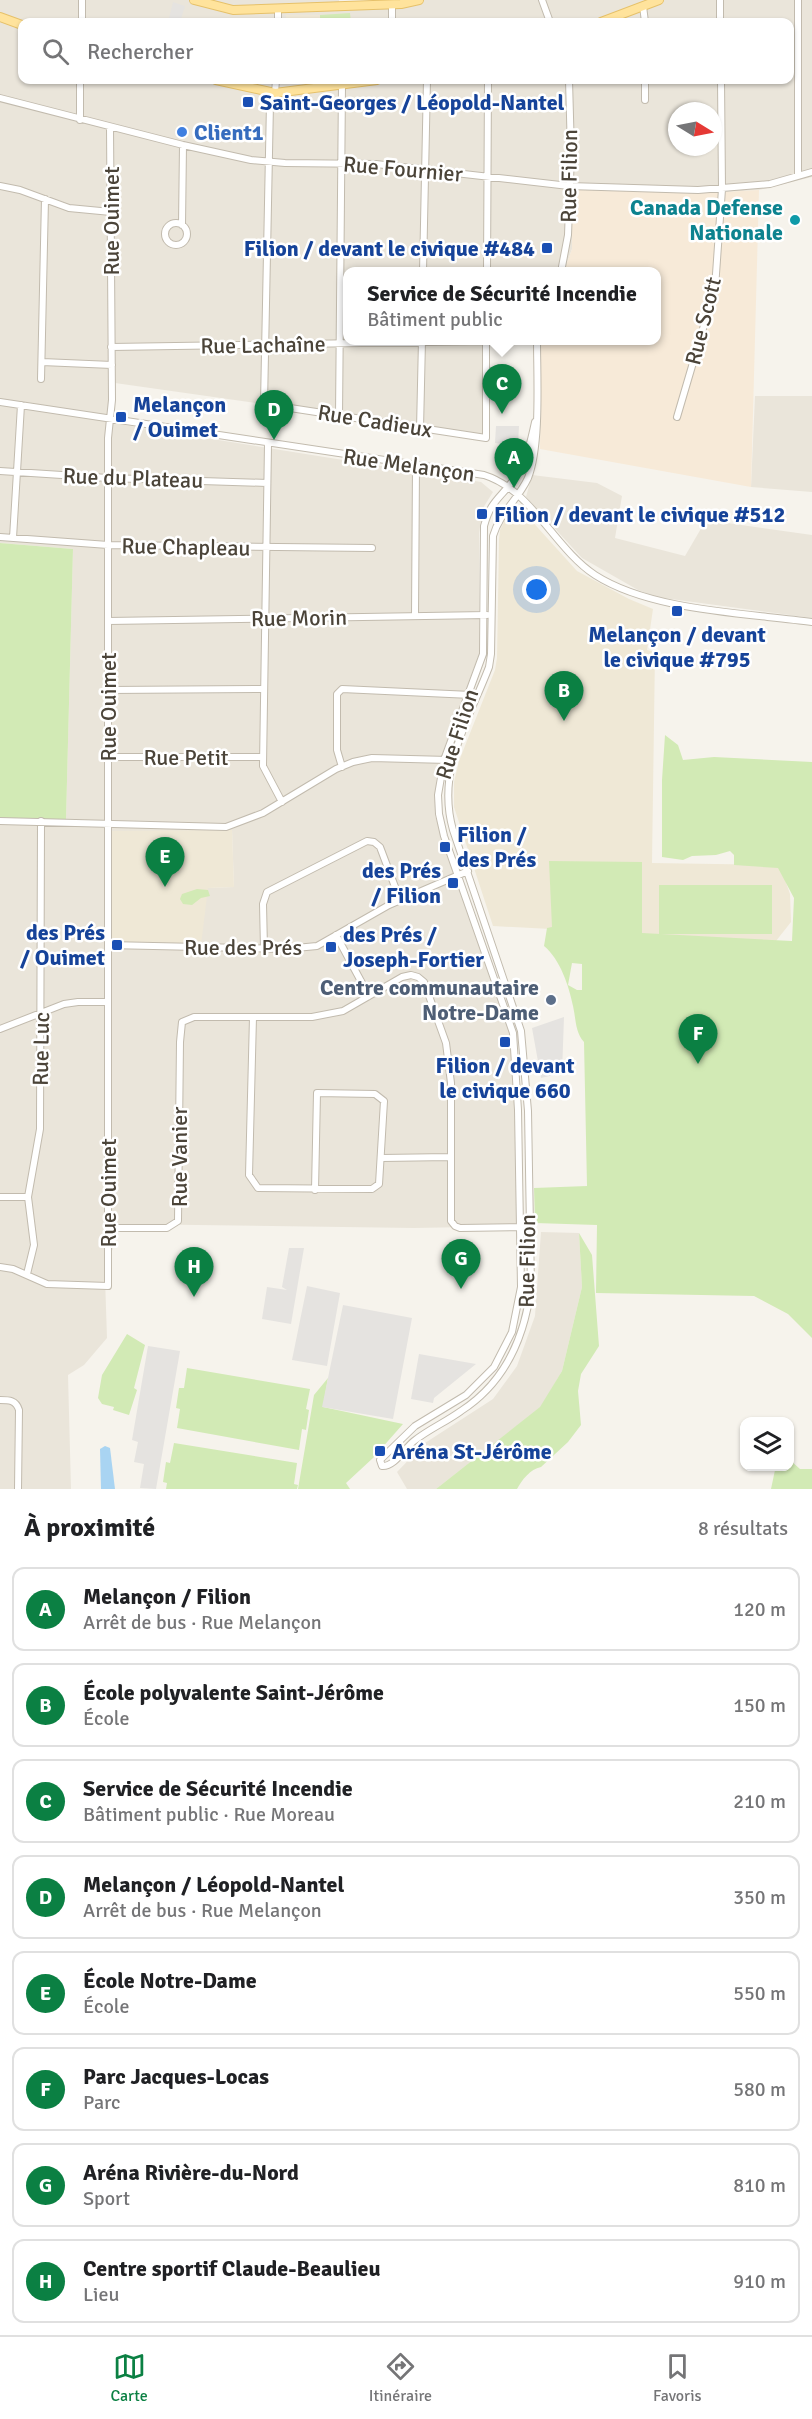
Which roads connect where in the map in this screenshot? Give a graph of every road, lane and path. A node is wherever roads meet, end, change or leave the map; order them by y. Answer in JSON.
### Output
{"nodes":[{"id":1,"x":82,"y":0,"type":"edge"},
{"id":2,"x":194,"y":0,"type":"edge"},
{"id":3,"x":419,"y":0,"type":"edge"},
{"id":4,"x":542,"y":0,"type":"edge"},
{"id":5,"x":659,"y":0,"type":"edge"},
{"id":6,"x":720,"y":0,"type":"edge"},
{"id":7,"x":798,"y":0,"type":"edge"},
{"id":8,"x":392,"y":4,"type":"junction"},
{"id":9,"x":643,"y":6,"type":"junction"},
{"id":10,"x":278,"y":10,"type":"junction"},
{"id":11,"x":0,"y":17,"type":"edge"},
{"id":12,"x":82,"y":18,"type":"edge"},
{"id":13,"x":278,"y":18,"type":"edge"},
{"id":14,"x":392,"y":18,"type":"edge"},
{"id":15,"x":549,"y":18,"type":"edge"},
{"id":16,"x":612,"y":18,"type":"edge"},
{"id":17,"x":644,"y":18,"type":"edge"},
{"id":18,"x":720,"y":18,"type":"edge"},
{"id":19,"x":18,"y":24,"type":"edge"},
{"id":20,"x":80,"y":84,"type":"edge"},
{"id":21,"x":234,"y":84,"type":"edge"},
{"id":22,"x":276,"y":84,"type":"edge"},
{"id":23,"x":349,"y":84,"type":"edge"},
{"id":24,"x":427,"y":84,"type":"edge"},
{"id":25,"x":488,"y":84,"type":"edge"},
{"id":26,"x":569,"y":84,"type":"edge"},
{"id":27,"x":645,"y":84,"type":"edge"},
{"id":28,"x":721,"y":84,"type":"edge"},
{"id":29,"x":342,"y":85,"type":"junction"},
{"id":30,"x":275,"y":93,"type":"junction"},
{"id":31,"x":0,"y":98,"type":"edge"},
{"id":32,"x":645,"y":100,"type":"dead end"},
{"id":33,"x":80,"y":120,"type":"junction"},
{"id":34,"x":110,"y":127,"type":"junction"},
{"id":35,"x":183,"y":145,"type":"junction"},
{"id":36,"x":268,"y":161,"type":"junction"},
{"id":37,"x":341,"y":163,"type":"junction"},
{"id":38,"x":426,"y":170,"type":"junction"},
{"id":39,"x":812,"y":172,"type":"edge"},
{"id":40,"x":487,"y":176,"type":"junction"},
{"id":41,"x":798,"y":176,"type":"junction"},
{"id":42,"x":0,"y":186,"type":"edge"},
{"id":43,"x":569,"y":186,"type":"junction"},
{"id":44,"x":722,"y":189,"type":"junction"},
{"id":45,"x":45,"y":199,"type":"junction"},
{"id":46,"x":111,"y":212,"type":"junction"},
{"id":47,"x":182,"y":225,"type":"dead end"},
{"id":48,"x":423,"y":267,"type":"edge"},
{"id":49,"x":487,"y":267,"type":"edge"},
{"id":50,"x":562,"y":267,"type":"edge"},
{"id":51,"x":340,"y":343,"type":"junction"},
{"id":52,"x":343,"y":343,"type":"edge"},
{"id":53,"x":265,"y":345,"type":"junction"},
{"id":54,"x":422,"y":345,"type":"edge"},
{"id":55,"x":486,"y":345,"type":"edge"},
{"id":56,"x":537,"y":345,"type":"edge"},
{"id":57,"x":111,"y":347,"type":"junction"},
{"id":58,"x":42,"y":362,"type":"junction"},
{"id":59,"x":112,"y":365,"type":"junction"},
{"id":60,"x":41,"y":379,"type":"dead end"},
{"id":61,"x":0,"y":402,"type":"edge"},
{"id":62,"x":21,"y":405,"type":"junction"},
{"id":63,"x":339,"y":416,"type":"junction"},
{"id":64,"x":677,"y":417,"type":"dead end"},
{"id":65,"x":110,"y":419,"type":"junction"},
{"id":66,"x":536,"y":422,"type":"junction"},
{"id":67,"x":420,"y":429,"type":"junction"},
{"id":68,"x":268,"y":444,"type":"junction"},
{"id":69,"x":416,"y":466,"type":"junction"},
{"id":70,"x":0,"y":471,"type":"edge"},
{"id":71,"x":15,"y":473,"type":"junction"},
{"id":72,"x":108,"y":478,"type":"junction"},
{"id":73,"x":267,"y":483,"type":"junction"},
{"id":74,"x":507,"y":487,"type":"junction"},
{"id":75,"x":518,"y":496,"type":"junction"},
{"id":76,"x":0,"y":537,"type":"edge"},
{"id":77,"x":13,"y":538,"type":"junction"},
{"id":78,"x":108,"y":545,"type":"junction"},
{"id":79,"x":372,"y":548,"type":"dead end"},
{"id":80,"x":266,"y":549,"type":"junction"},
{"id":81,"x":483,"y":615,"type":"junction"},
{"id":82,"x":491,"y":615,"type":"junction"},
{"id":83,"x":415,"y":616,"type":"junction"},
{"id":84,"x":265,"y":619,"type":"junction"},
{"id":85,"x":108,"y":621,"type":"junction"},
{"id":86,"x":812,"y":622,"type":"edge"},
{"id":87,"x":264,"y":689,"type":"junction"},
{"id":88,"x":108,"y":690,"type":"junction"},
{"id":89,"x":469,"y":695,"type":"junction"},
{"id":90,"x":478,"y":696,"type":"junction"},
{"id":91,"x":108,"y":757,"type":"junction"},
{"id":92,"x":263,"y":757,"type":"junction"},
{"id":93,"x":444,"y":760,"type":"junction"},
{"id":94,"x":452,"y":761,"type":"junction"},
{"id":95,"x":342,"y":767,"type":"junction"},
{"id":96,"x":282,"y":802,"type":"junction"},
{"id":97,"x":449,"y":815,"type":"junction"},
{"id":98,"x":439,"y":816,"type":"junction"},
{"id":99,"x":0,"y":821,"type":"edge"},
{"id":100,"x":41,"y":821,"type":"junction"},
{"id":101,"x":108,"y":824,"type":"junction"},
{"id":102,"x":468,"y":870,"type":"junction"},
{"id":103,"x":457,"y":874,"type":"junction"},
{"id":104,"x":400,"y":900,"type":"junction"},
{"id":105,"x":336,"y":935,"type":"junction"},
{"id":106,"x":108,"y":945,"type":"junction"},
{"id":107,"x":264,"y":949,"type":"junction"},
{"id":108,"x":369,"y":996,"type":"junction"},
{"id":109,"x":108,"y":1002,"type":"junction"},
{"id":110,"x":42,"y":1014,"type":"junction"},
{"id":111,"x":253,"y":1017,"type":"junction"},
{"id":112,"x":0,"y":1029,"type":"edge"},
{"id":113,"x":521,"y":1031,"type":"junction"},
{"id":114,"x":513,"y":1033,"type":"junction"},
{"id":115,"x":449,"y":1157,"type":"junction"},
{"id":116,"x":382,"y":1158,"type":"junction"},
{"id":117,"x":315,"y":1190,"type":"junction"},
{"id":118,"x":0,"y":1197,"type":"edge"},
{"id":119,"x":28,"y":1197,"type":"junction"},
{"id":120,"x":521,"y":1227,"type":"junction"},
{"id":121,"x":108,"y":1228,"type":"junction"},
{"id":122,"x":529,"y":1228,"type":"junction"},
{"id":123,"x":0,"y":1267,"type":"edge"},
{"id":124,"x":27,"y":1274,"type":"junction"},
{"id":125,"x":0,"y":1400,"type":"edge"},
{"id":126,"x":18,"y":1489,"type":"edge"}],
"edges":[{"from":1,"to":12,"type":"street"},
{"from":2,"to":10,"type":"main road"},
{"from":3,"to":8,"type":"main road"},
{"from":4,"to":15,"type":"street"},
{"from":5,"to":9,"type":"main road"},
{"from":6,"to":18,"type":"street"},
{"from":7,"to":41,"type":"street"},
{"from":8,"to":10,"type":"main road"},
{"from":8,"to":14,"type":"street"},
{"from":9,"to":16,"type":"main road"},
{"from":9,"to":17,"type":"street"},
{"from":10,"to":13,"type":"street"},
{"from":11,"to":19,"type":"main road"},
{"from":20,"to":33,"type":"street"},
{"from":21,"to":30,"type":"main road"},
{"from":22,"to":30,"type":"street"},
{"from":23,"to":29,"type":"main road"},
{"from":24,"to":38,"type":"street"},
{"from":25,"to":40,"type":"street"},
{"from":26,"to":43,"type":"street","name":"Rue Filion"},
{"from":27,"to":32,"type":"street"},
{"from":28,"to":44,"type":"street","name":"Rue Scott"},
{"from":29,"to":30,"type":"main road"},
{"from":29,"to":37,"type":"street"},
{"from":30,"to":36,"type":"street"},
{"from":31,"to":33,"type":"street","name":"Rue Fournier"},
{"from":33,"to":34,"type":"street","name":"Rue Fournier"},
{"from":34,"to":35,"type":"street","name":"Rue Fournier"},
{"from":34,"to":46,"type":"street","name":"Rue Ouimet"},
{"from":35,"to":36,"type":"street","name":"Rue Fournier"},
{"from":35,"to":47,"type":"street"},
{"from":36,"to":37,"type":"street","name":"Rue Fournier"},
{"from":36,"to":53,"type":"street"},
{"from":37,"to":38,"type":"street","name":"Rue Fournier"},
{"from":37,"to":51,"type":"street"},
{"from":38,"to":40,"type":"street","name":"Rue Fournier"},
{"from":38,"to":48,"type":"street"},
{"from":39,"to":41,"type":"street","name":"Rue Fournier"},
{"from":40,"to":43,"type":"street","name":"Rue Fournier"},
{"from":40,"to":49,"type":"street"},
{"from":41,"to":44,"type":"street","name":"Rue Fournier"},
{"from":42,"to":45,"type":"street"},
{"from":43,"to":44,"type":"street","name":"Rue Fournier"},
{"from":43,"to":50,"type":"street","name":"Rue Filion"},
{"from":44,"to":64,"type":"street","name":"Rue Scott"},
{"from":45,"to":46,"type":"street"},
{"from":45,"to":58,"type":"street"},
{"from":46,"to":57,"type":"street","name":"Rue Ouimet"},
{"from":51,"to":52,"type":"street","name":"Rue Lachaîne"},
{"from":51,"to":53,"type":"street","name":"Rue Lachaîne"},
{"from":51,"to":63,"type":"street"},
{"from":53,"to":57,"type":"street","name":"Rue Lachaîne"},
{"from":53,"to":63,"type":"street","name":"Rue Cadieux"},
{"from":54,"to":67,"type":"street"},
{"from":55,"to":67,"type":"street","name":"Rue Cadieux"},
{"from":56,"to":66,"type":"street","name":"Rue Filion"},
{"from":57,"to":59,"type":"street","name":"Rue Ouimet"},
{"from":58,"to":59,"type":"street"},
{"from":58,"to":60,"type":"street"},
{"from":59,"to":65,"type":"street","name":"Rue Ouimet"},
{"from":61,"to":62,"type":"street","name":"Rue Melançon"},
{"from":62,"to":65,"type":"street","name":"Rue Melançon"},
{"from":62,"to":71,"type":"street"},
{"from":63,"to":67,"type":"street","name":"Rue Cadieux"},
{"from":65,"to":68,"type":"street","name":"Rue Melançon"},
{"from":65,"to":72,"type":"street","name":"Rue Ouimet"},
{"from":66,"to":74,"type":"street","name":"Rue Filion"},
{"from":66,"to":75,"type":"street","name":"Rue Filion"},
{"from":68,"to":69,"type":"street","name":"Rue Melançon"},
{"from":68,"to":73,"type":"street"},
{"from":69,"to":74,"type":"street","name":"Rue Melançon"},
{"from":69,"to":83,"type":"street"},
{"from":70,"to":71,"type":"street","name":"Rue du Plateau"},
{"from":71,"to":72,"type":"street","name":"Rue du Plateau"},
{"from":71,"to":77,"type":"street"},
{"from":72,"to":73,"type":"street","name":"Rue du Plateau"},
{"from":72,"to":78,"type":"street","name":"Rue Ouimet"},
{"from":73,"to":80,"type":"street"},
{"from":74,"to":75,"type":"street","name":"Rue Melançon"},
{"from":74,"to":81,"type":"street","name":"Rue Filion"},
{"from":75,"to":82,"type":"street","name":"Rue Filion"},
{"from":75,"to":86,"type":"street","name":"Rue Melançon"},
{"from":76,"to":77,"type":"street","name":"Rue Chapleau"},
{"from":77,"to":78,"type":"street","name":"Rue Chapleau"},
{"from":78,"to":80,"type":"street","name":"Rue Chapleau"},
{"from":78,"to":85,"type":"street","name":"Rue Ouimet"},
{"from":79,"to":80,"type":"street","name":"Rue Chapleau"},
{"from":80,"to":84,"type":"street"},
{"from":81,"to":82,"type":"street","name":"Rue Morin"},
{"from":81,"to":83,"type":"street","name":"Rue Morin"},
{"from":81,"to":89,"type":"street","name":"Rue Filion"},
{"from":82,"to":90,"type":"street","name":"Rue Filion"},
{"from":83,"to":84,"type":"street","name":"Rue Morin"},
{"from":84,"to":85,"type":"street","name":"Rue Morin"},
{"from":84,"to":87,"type":"street"},
{"from":85,"to":88,"type":"street","name":"Rue Ouimet"},
{"from":87,"to":88,"type":"street"},
{"from":87,"to":92,"type":"street"},
{"from":88,"to":91,"type":"street","name":"Rue Ouimet"},
{"from":89,"to":90,"type":"street"},
{"from":89,"to":93,"type":"street","name":"Rue Filion"},
{"from":89,"to":95,"type":"street"},
{"from":90,"to":94,"type":"street","name":"Rue Filion"},
{"from":91,"to":92,"type":"street","name":"Rue Petit"},
{"from":91,"to":101,"type":"street","name":"Rue Ouimet"},
{"from":92,"to":96,"type":"street"},
{"from":93,"to":94,"type":"street"},
{"from":93,"to":95,"type":"street"},
{"from":93,"to":98,"type":"street","name":"Rue Filion"},
{"from":94,"to":97,"type":"street","name":"Rue Filion"},
{"from":95,"to":96,"type":"street"},
{"from":96,"to":101,"type":"street"},
{"from":97,"to":98,"type":"street"},
{"from":97,"to":102,"type":"street","name":"Rue Filion"},
{"from":98,"to":103,"type":"street","name":"Rue Filion"},
{"from":99,"to":100,"type":"street"},
{"from":100,"to":101,"type":"street"},
{"from":100,"to":110,"type":"street","name":"Rue Luc"},
{"from":101,"to":106,"type":"street","name":"Rue Ouimet"},
{"from":102,"to":103,"type":"street","name":"Rue des Prés"},
{"from":102,"to":113,"type":"street","name":"Rue Filion"},
{"from":103,"to":104,"type":"street","name":"Rue des Prés"},
{"from":103,"to":114,"type":"street","name":"Rue Filion"},
{"from":104,"to":105,"type":"street","name":"Rue des Prés"},
{"from":104,"to":107,"type":"street"},
{"from":105,"to":107,"type":"street","name":"Rue des Prés"},
{"from":105,"to":108,"type":"street"},
{"from":106,"to":107,"type":"street","name":"Rue des Prés"},
{"from":106,"to":109,"type":"street","name":"Rue Ouimet"},
{"from":108,"to":111,"type":"street"},
{"from":108,"to":115,"type":"street"},
{"from":109,"to":110,"type":"street"},
{"from":109,"to":121,"type":"street","name":"Rue Ouimet"},
{"from":110,"to":112,"type":"street"},
{"from":110,"to":119,"type":"street","name":"Rue Luc"},
{"from":111,"to":117,"type":"street"},
{"from":111,"to":121,"type":"street","name":"Rue Vanier"},
{"from":113,"to":114,"type":"street"},
{"from":113,"to":122,"type":"street","name":"Rue Filion"},
{"from":114,"to":120,"type":"street","name":"Rue Filion"},
{"from":115,"to":116,"type":"street"},
{"from":115,"to":120,"type":"street"},
{"from":116,"to":117,"type":"street"},
{"from":116,"to":117,"type":"street"},
{"from":118,"to":119,"type":"street"},
{"from":119,"to":124,"type":"street","name":"Rue Luc"},
{"from":120,"to":122,"type":"street"},
{"from":120,"to":122,"type":"street","name":"Rue Filion"},
{"from":121,"to":124,"type":"street","name":"Rue Ouimet"},
{"from":123,"to":124,"type":"street"},
{"from":125,"to":126,"type":"street"}]}
